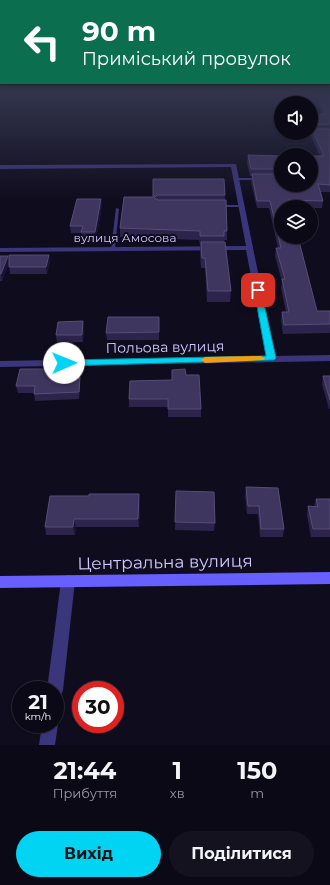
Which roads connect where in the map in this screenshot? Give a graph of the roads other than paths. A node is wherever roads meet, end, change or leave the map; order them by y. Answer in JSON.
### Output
{"nodes":[{"id":1,"x":0,"y":167,"type":"edge"},
{"id":2,"x":266,"y":179,"type":"edge"},
{"id":3,"x":236,"y":180,"type":"junction"},
{"id":4,"x":211,"y":206,"type":"edge"},
{"id":5,"x":242,"y":206,"type":"junction"},
{"id":6,"x":117,"y":209,"type":"dead end"},
{"id":7,"x":249,"y":248,"type":"junction"},
{"id":8,"x":113,"y":249,"type":"junction"},
{"id":9,"x":0,"y":250,"type":"edge"},
{"id":10,"x":271,"y":358,"type":"junction"},
{"id":11,"x":330,"y":358,"type":"edge"},
{"id":12,"x":0,"y":364,"type":"edge"},
{"id":13,"x":330,"y":578,"type":"edge"},
{"id":14,"x":0,"y":582,"type":"edge"},
{"id":15,"x":68,"y":582,"type":"junction"},
{"id":16,"x":56,"y":681,"type":"edge"},
{"id":17,"x":49,"y":733,"type":"edge"},
{"id":18,"x":47,"y":745,"type":"edge"}],
"edges":[{"from":1,"to":3,"type":"street"},
{"from":2,"to":3,"type":"lane"},
{"from":3,"to":5,"type":"street"},
{"from":4,"to":5,"type":"lane"},
{"from":5,"to":7,"type":"street"},
{"from":6,"to":8,"type":"lane"},
{"from":7,"to":8,"type":"street","name":"вулиця Амосова"},
{"from":7,"to":10,"type":"street"},
{"from":8,"to":9,"type":"street","name":"вулиця Амосова"},
{"from":10,"to":11,"type":"street","name":"Польова вулиця"},
{"from":10,"to":12,"type":"street","name":"Польова вулиця"},
{"from":13,"to":15,"type":"main road","name":"Центральна вулиця"},
{"from":14,"to":15,"type":"main road","name":"Центральна вулиця"},
{"from":15,"to":16,"type":"street"},
{"from":17,"to":18,"type":"street"}]}
